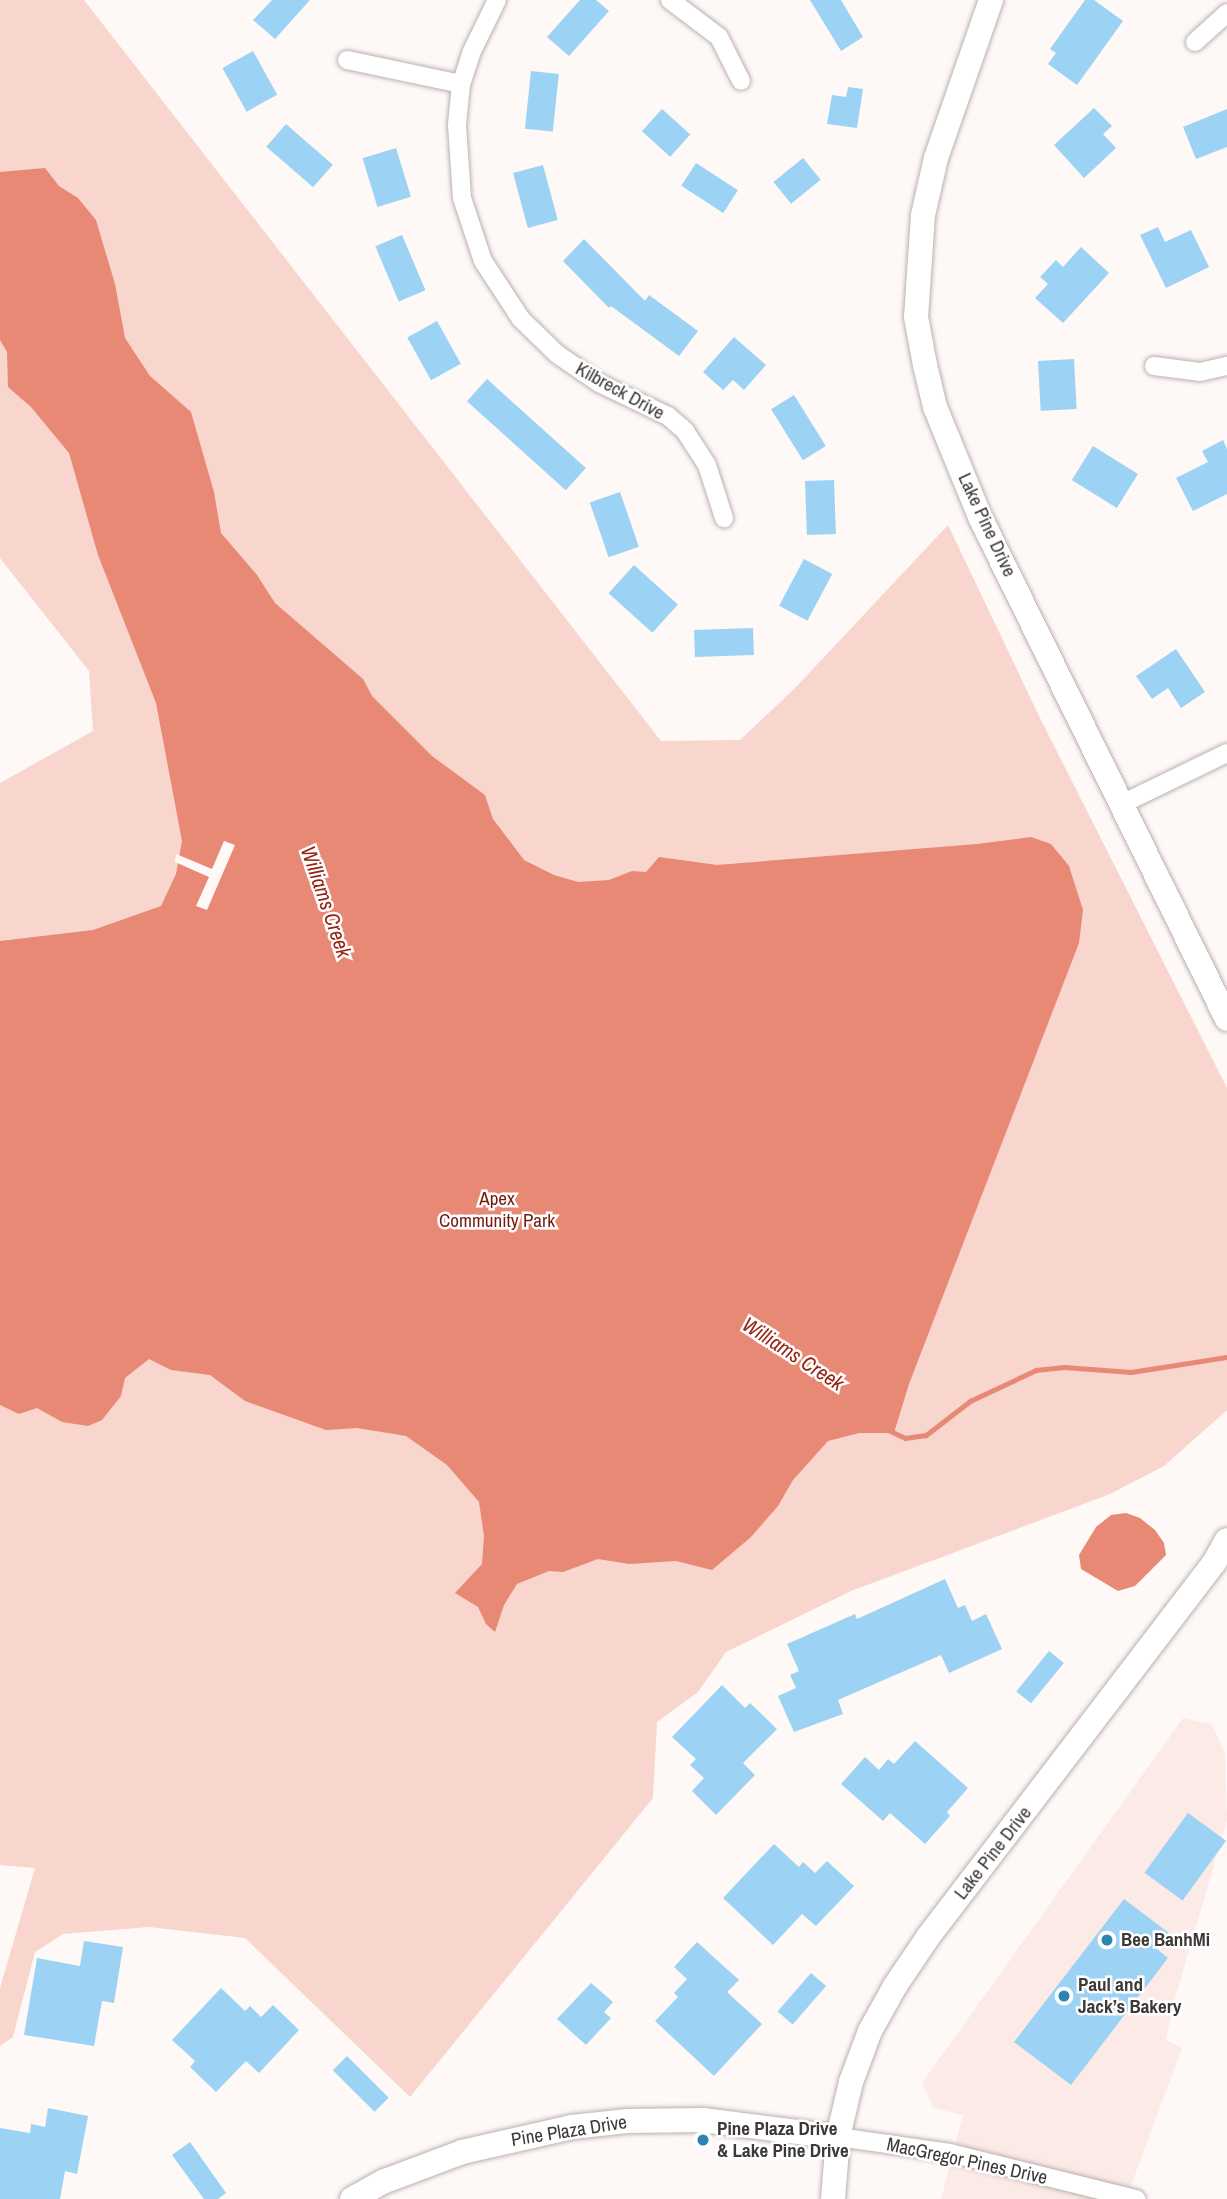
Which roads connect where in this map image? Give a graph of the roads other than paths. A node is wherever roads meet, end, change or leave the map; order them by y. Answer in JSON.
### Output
{"nodes":[{"id":1,"x":497,"y":0,"type":"edge"},
{"id":2,"x":670,"y":0,"type":"edge"},
{"id":3,"x":991,"y":0,"type":"edge"},
{"id":4,"x":1227,"y":13,"type":"edge"},
{"id":5,"x":1195,"y":42,"type":"dead end"},
{"id":6,"x":347,"y":60,"type":"dead end"},
{"id":7,"x":741,"y":82,"type":"dead end"},
{"id":8,"x":461,"y":84,"type":"junction"},
{"id":9,"x":1154,"y":366,"type":"dead end"},
{"id":10,"x":1227,"y":366,"type":"edge"},
{"id":11,"x":724,"y":518,"type":"dead end"},
{"id":12,"x":1227,"y":753,"type":"edge"},
{"id":13,"x":1122,"y":804,"type":"junction"},
{"id":14,"x":1227,"y":1019,"type":"edge"},
{"id":15,"x":1227,"y":1540,"type":"edge"},
{"id":16,"x":838,"y":2137,"type":"junction"},
{"id":17,"x":352,"y":2199,"type":"edge"},
{"id":18,"x":833,"y":2199,"type":"edge"},
{"id":19,"x":1136,"y":2199,"type":"edge"}],
"edges":[{"from":1,"to":8,"type":"street","name":"Kilbreck Drive"},
{"from":2,"to":7,"type":"street"},
{"from":3,"to":13,"type":"main road","name":"Lake Pine Drive"},
{"from":4,"to":5,"type":"street"},
{"from":6,"to":8,"type":"street"},
{"from":8,"to":11,"type":"street","name":"Kilbreck Drive"},
{"from":9,"to":10,"type":"street"},
{"from":12,"to":13,"type":"street"},
{"from":13,"to":14,"type":"main road","name":"Lake Pine Drive"},
{"from":15,"to":16,"type":"main road","name":"Lake Pine Drive"},
{"from":16,"to":17,"type":"main road","name":"Pine Plaza Drive"},
{"from":16,"to":18,"type":"main road","name":"Lake Pine Drive"},
{"from":16,"to":19,"type":"street","name":"MacGregor Pines Drive"}]}
